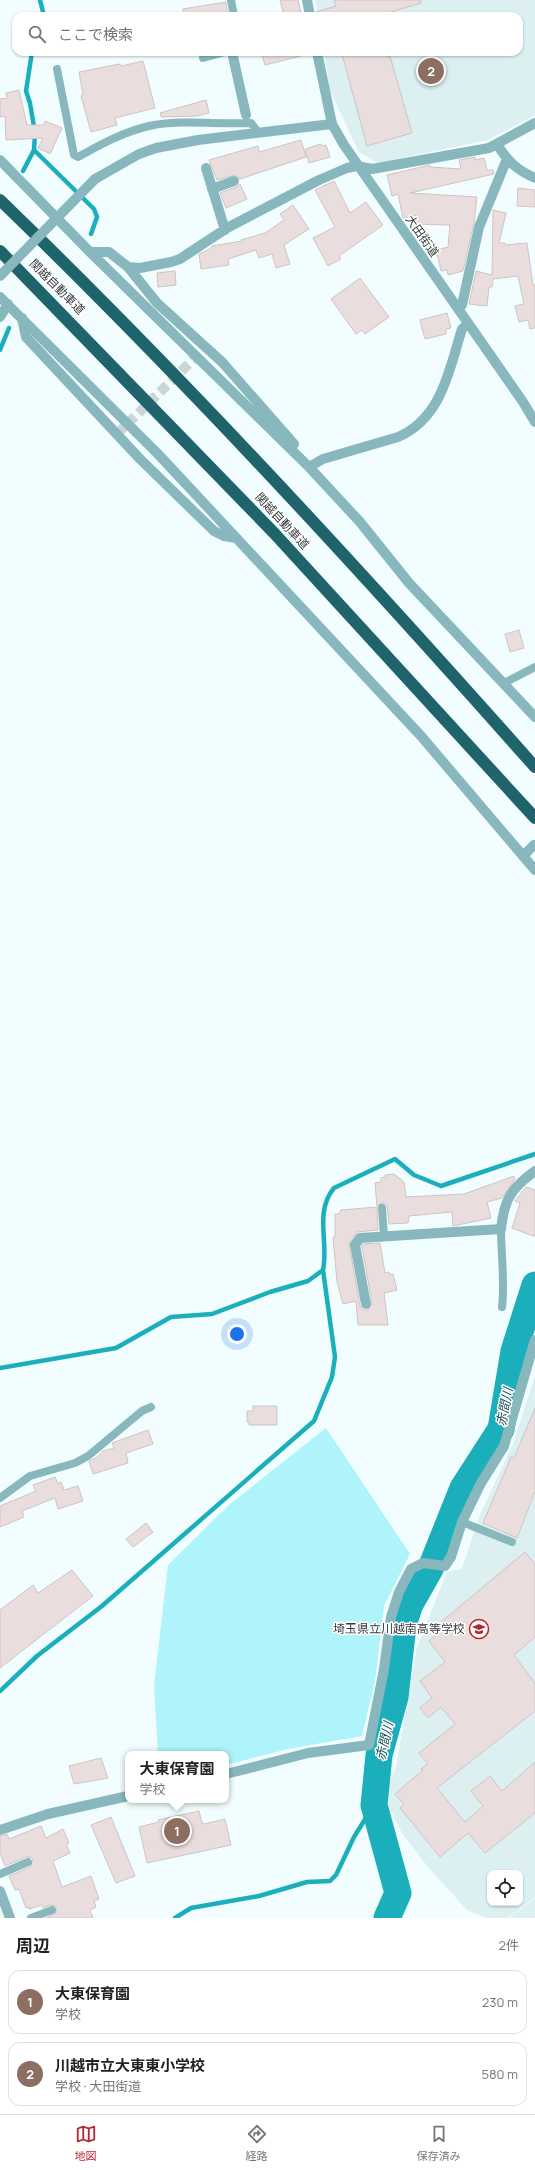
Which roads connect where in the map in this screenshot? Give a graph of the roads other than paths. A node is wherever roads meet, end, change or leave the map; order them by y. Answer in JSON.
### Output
{"nodes":[{"id":1,"x":231,"y":0,"type":"edge"},
{"id":2,"x":307,"y":0,"type":"edge"},
{"id":3,"x":233,"y":12,"type":"edge"},
{"id":4,"x":309,"y":12,"type":"edge"},
{"id":5,"x":210,"y":56,"type":"edge"},
{"id":6,"x":233,"y":56,"type":"edge"},
{"id":7,"x":318,"y":56,"type":"edge"},
{"id":8,"x":203,"y":58,"type":"dead end"},
{"id":9,"x":57,"y":69,"type":"dead end"},
{"id":10,"x":246,"y":115,"type":"dead end"},
{"id":11,"x":535,"y":122,"type":"edge"},
{"id":12,"x":332,"y":124,"type":"junction"},
{"id":13,"x":259,"y":133,"type":"junction"},
{"id":14,"x":497,"y":144,"type":"junction"},
{"id":15,"x":0,"y":160,"type":"edge"},
{"id":16,"x":506,"y":160,"type":"junction"},
{"id":17,"x":357,"y":166,"type":"junction"},
{"id":18,"x":206,"y":168,"type":"dead end"},
{"id":19,"x":535,"y":178,"type":"edge"},
{"id":20,"x":234,"y":181,"type":"dead end"},
{"id":21,"x":212,"y":189,"type":"junction"},
{"id":22,"x":0,"y":200,"type":"edge"},
{"id":23,"x":224,"y":230,"type":"junction"},
{"id":24,"x":0,"y":250,"type":"edge"},
{"id":25,"x":90,"y":252,"type":"junction"},
{"id":26,"x":128,"y":267,"type":"junction"},
{"id":27,"x":0,"y":276,"type":"edge"},
{"id":28,"x":4,"y":300,"type":"edge"},
{"id":29,"x":458,"y":308,"type":"junction"},
{"id":30,"x":0,"y":317,"type":"edge"},
{"id":31,"x":22,"y":318,"type":"junction"},
{"id":32,"x":468,"y":324,"type":"junction"},
{"id":33,"x":535,"y":422,"type":"edge"},
{"id":34,"x":306,"y":464,"type":"junction"},
{"id":35,"x":236,"y":538,"type":"junction"},
{"id":36,"x":535,"y":667,"type":"edge"},
{"id":37,"x":504,"y":683,"type":"junction"},
{"id":38,"x":535,"y":717,"type":"edge"},
{"id":39,"x":535,"y":767,"type":"edge"},
{"id":40,"x":535,"y":818,"type":"edge"},
{"id":41,"x":534,"y":845,"type":"edge"},
{"id":42,"x":523,"y":856,"type":"junction"},
{"id":43,"x":535,"y":870,"type":"edge"},
{"id":44,"x":535,"y":1171,"type":"edge"},
{"id":45,"x":382,"y":1208,"type":"dead end"},
{"id":46,"x":501,"y":1229,"type":"junction"},
{"id":47,"x":384,"y":1236,"type":"junction"},
{"id":48,"x":366,"y":1304,"type":"dead end"},
{"id":49,"x":502,"y":1307,"type":"dead end"},
{"id":50,"x":535,"y":1340,"type":"edge"},
{"id":51,"x":151,"y":1408,"type":"dead end"},
{"id":52,"x":0,"y":1498,"type":"edge"},
{"id":53,"x":462,"y":1522,"type":"junction"},
{"id":54,"x":512,"y":1542,"type":"dead end"},
{"id":55,"x":229,"y":1773,"type":"edge"},
{"id":56,"x":125,"y":1797,"type":"edge"},
{"id":57,"x":0,"y":1830,"type":"edge"},
{"id":58,"x":28,"y":1862,"type":"dead end"},
{"id":59,"x":0,"y":1874,"type":"edge"},
{"id":60,"x":0,"y":1891,"type":"edge"},
{"id":61,"x":52,"y":1910,"type":"dead end"},
{"id":62,"x":10,"y":1918,"type":"edge"},
{"id":63,"x":31,"y":1918,"type":"edge"}],
"edges":[{"from":1,"to":3,"type":"lane"},
{"from":2,"to":4,"type":"street"},
{"from":5,"to":8,"type":"lane"},
{"from":6,"to":10,"type":"street"},
{"from":7,"to":12,"type":"street","name":"大田街道"},
{"from":9,"to":13,"type":"lane"},
{"from":11,"to":14,"type":"street"},
{"from":12,"to":13,"type":"street"},
{"from":12,"to":17,"type":"street","name":"大田街道"},
{"from":13,"to":27,"type":"street","bridge":true},
{"from":14,"to":16,"type":"street"},
{"from":14,"to":17,"type":"street"},
{"from":15,"to":25,"type":"street"},
{"from":16,"to":19,"type":"street"},
{"from":16,"to":29,"type":"street"},
{"from":17,"to":23,"type":"street"},
{"from":17,"to":29,"type":"street","name":"大田街道"},
{"from":18,"to":21,"type":"street"},
{"from":20,"to":21,"type":"street"},
{"from":21,"to":23,"type":"street"},
{"from":22,"to":39,"type":"highway","name":"関越自動車道"},
{"from":23,"to":26,"type":"street"},
{"from":24,"to":40,"type":"highway","name":"関越自動車道"},
{"from":25,"to":26,"type":"street"},
{"from":25,"to":34,"type":"street"},
{"from":26,"to":34,"type":"street"},
{"from":28,"to":30,"type":"street"},
{"from":28,"to":31,"type":"street"},
{"from":29,"to":32,"type":"street","name":"大田街道"},
{"from":31,"to":35,"type":"street"},
{"from":31,"to":35,"type":"street"},
{"from":32,"to":33,"type":"street","name":"大田街道"},
{"from":32,"to":34,"type":"street"},
{"from":34,"to":37,"type":"street"},
{"from":35,"to":42,"type":"street"},
{"from":36,"to":37,"type":"lane"},
{"from":37,"to":38,"type":"street"},
{"from":41,"to":42,"type":"street"},
{"from":42,"to":43,"type":"street"},
{"from":44,"to":46,"type":"street"},
{"from":45,"to":47,"type":"lane"},
{"from":46,"to":47,"type":"street"},
{"from":46,"to":49,"type":"lane"},
{"from":47,"to":48,"type":"street"},
{"from":50,"to":53,"type":"street"},
{"from":51,"to":52,"type":"lane"},
{"from":53,"to":54,"type":"lane"},
{"from":53,"to":55,"type":"street"},
{"from":56,"to":57,"type":"street"},
{"from":58,"to":59,"type":"lane"},
{"from":60,"to":62,"type":"street"},
{"from":61,"to":63,"type":"lane"}]}
